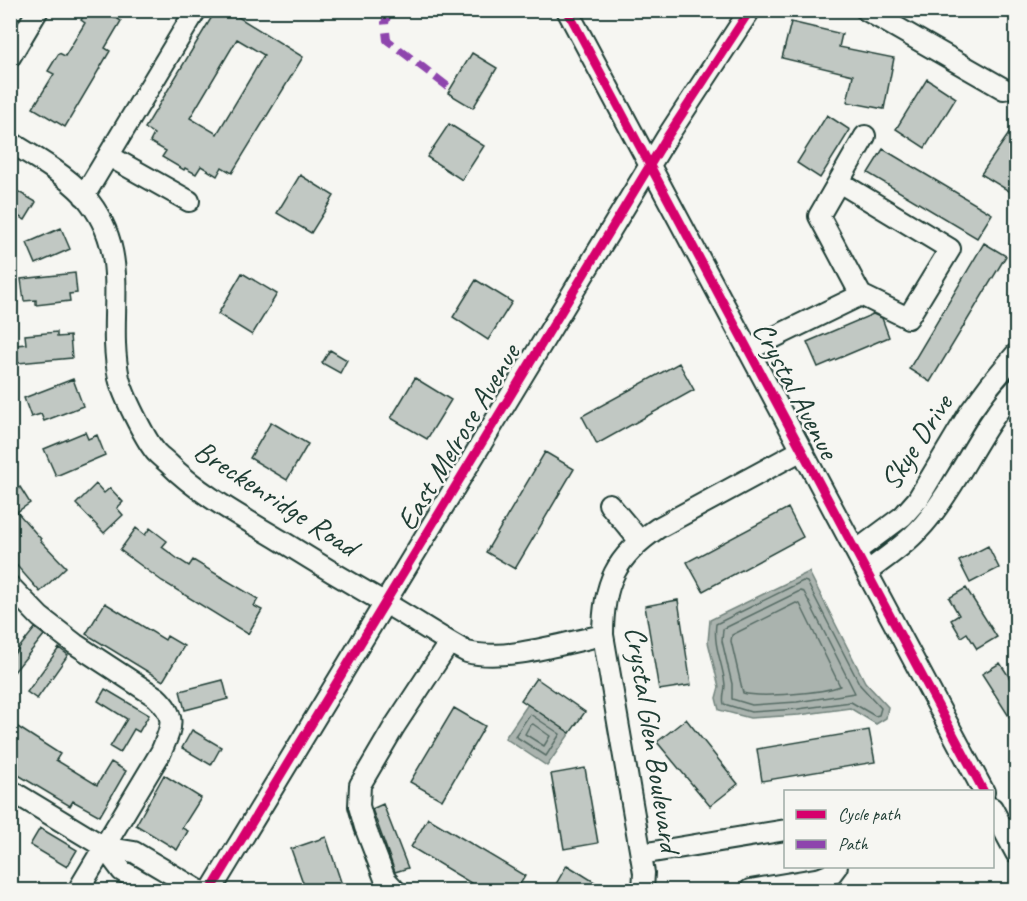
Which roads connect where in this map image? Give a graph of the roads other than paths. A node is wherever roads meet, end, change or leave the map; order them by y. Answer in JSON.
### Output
{"nodes":[{"id":1,"x":38,"y":10,"type":"edge"},
{"id":2,"x":196,"y":10,"type":"edge"},
{"id":3,"x":567,"y":10,"type":"edge"},
{"id":4,"x":750,"y":10,"type":"edge"},
{"id":5,"x":866,"y":10,"type":"edge"},
{"id":6,"x":10,"y":57,"type":"edge"},
{"id":7,"x":1004,"y":89,"type":"dead end"},
{"id":8,"x":865,"y":136,"type":"dead end"},
{"id":9,"x":10,"y":142,"type":"edge"},
{"id":10,"x":109,"y":156,"type":"junction"},
{"id":11,"x":650,"y":165,"type":"junction"},
{"id":12,"x":839,"y":182,"type":"junction"},
{"id":13,"x":84,"y":196,"type":"junction"},
{"id":14,"x":189,"y":201,"type":"dead end"},
{"id":15,"x":861,"y":295,"type":"junction"},
{"id":16,"x":748,"y":350,"type":"junction"},
{"id":17,"x":1017,"y":354,"type":"edge"},
{"id":18,"x":1017,"y":389,"type":"edge"},
{"id":19,"x":966,"y":419,"type":"junction"},
{"id":20,"x":979,"y":441,"type":"junction"},
{"id":21,"x":802,"y":450,"type":"junction"},
{"id":22,"x":609,"y":504,"type":"dead end"},
{"id":23,"x":640,"y":540,"type":"junction"},
{"id":24,"x":856,"y":551,"type":"junction"},
{"id":25,"x":867,"y":572,"type":"junction"},
{"id":26,"x":10,"y":586,"type":"edge"},
{"id":27,"x":385,"y":603,"type":"junction"},
{"id":28,"x":603,"y":635,"type":"junction"},
{"id":29,"x":449,"y":643,"type":"junction"},
{"id":30,"x":10,"y":790,"type":"edge"},
{"id":31,"x":983,"y":790,"type":"edge"},
{"id":32,"x":994,"y":809,"type":"edge"},
{"id":33,"x":1011,"y":829,"type":"edge"},
{"id":34,"x":784,"y":830,"type":"edge"},
{"id":35,"x":104,"y":847,"type":"junction"},
{"id":36,"x":1017,"y":853,"type":"edge"},
{"id":37,"x":640,"y":854,"type":"junction"},
{"id":38,"x":836,"y":868,"type":"edge"},
{"id":39,"x":81,"y":887,"type":"dead end"},
{"id":40,"x":155,"y":891,"type":"edge"},
{"id":41,"x":198,"y":891,"type":"edge"},
{"id":42,"x":211,"y":891,"type":"edge"},
{"id":43,"x":395,"y":891,"type":"edge"},
{"id":44,"x":643,"y":891,"type":"edge"},
{"id":45,"x":750,"y":891,"type":"edge"}],
"edges":[{"from":1,"to":6,"type":"street"},
{"from":2,"to":10,"type":"street"},
{"from":3,"to":11,"type":"street","name":"Crystal Avenue"},
{"from":4,"to":11,"type":"street","name":"East Melrose Avenue"},
{"from":5,"to":7,"type":"street"},
{"from":8,"to":12,"type":"street"},
{"from":9,"to":13,"type":"street","name":"Breckenridge Road"},
{"from":10,"to":13,"type":"street"},
{"from":10,"to":14,"type":"street"},
{"from":11,"to":16,"type":"street","name":"Crystal Avenue"},
{"from":11,"to":27,"type":"street","name":"East Melrose Avenue"},
{"from":12,"to":15,"type":"street"},
{"from":12,"to":15,"type":"street"},
{"from":13,"to":27,"type":"street","name":"Breckenridge Road"},
{"from":15,"to":16,"type":"street"},
{"from":16,"to":21,"type":"street","name":"Crystal Avenue"},
{"from":17,"to":19,"type":"street","name":"Skye Drive"},
{"from":18,"to":20,"type":"street","name":"Skye Drive"},
{"from":19,"to":20,"type":"street"},
{"from":19,"to":24,"type":"street","name":"Skye Drive"},
{"from":20,"to":25,"type":"street","name":"Skye Drive"},
{"from":21,"to":23,"type":"street","name":"Crystal Glen Boulevard"},
{"from":21,"to":24,"type":"street","name":"Crystal Avenue"},
{"from":22,"to":23,"type":"street"},
{"from":23,"to":28,"type":"street","name":"Crystal Glen Boulevard"},
{"from":24,"to":25,"type":"street","name":"Crystal Avenue"},
{"from":25,"to":31,"type":"street","name":"Crystal Avenue"},
{"from":26,"to":35,"type":"street"},
{"from":27,"to":29,"type":"street","name":"Breckenridge Road"},
{"from":27,"to":42,"type":"street","name":"East Melrose Avenue"},
{"from":28,"to":29,"type":"street","name":"Breckenridge Road"},
{"from":28,"to":37,"type":"street","name":"Crystal Glen Boulevard"},
{"from":29,"to":43,"type":"street"},
{"from":30,"to":35,"type":"street"},
{"from":32,"to":33,"type":"street"},
{"from":33,"to":36,"type":"street"},
{"from":34,"to":37,"type":"street"},
{"from":35,"to":39,"type":"street"},
{"from":35,"to":40,"type":"street"},
{"from":35,"to":41,"type":"street"},
{"from":37,"to":44,"type":"street","name":"Crystal Glen Boulevard"},
{"from":38,"to":45,"type":"street"}]}
